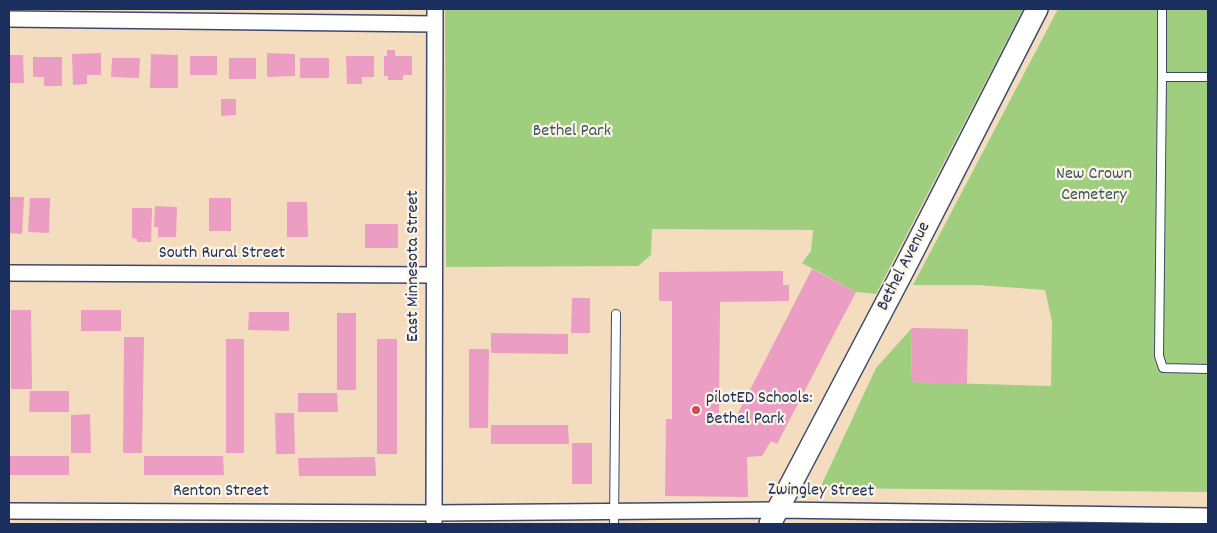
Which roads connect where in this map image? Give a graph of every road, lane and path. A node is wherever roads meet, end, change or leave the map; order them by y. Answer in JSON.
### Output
{"nodes":[{"id":1,"x":1037,"y":9,"type":"edge"},
{"id":2,"x":1162,"y":9,"type":"edge"},
{"id":3,"x":435,"y":16,"type":"edge"},
{"id":4,"x":9,"y":19,"type":"edge"},
{"id":5,"x":1162,"y":77,"type":"junction"},
{"id":6,"x":1208,"y":77,"type":"edge"},
{"id":7,"x":9,"y":273,"type":"edge"},
{"id":8,"x":434,"y":275,"type":"junction"},
{"id":9,"x":616,"y":314,"type":"dead end"},
{"id":10,"x":1208,"y":369,"type":"edge"},
{"id":11,"x":9,"y":511,"type":"edge"},
{"id":12,"x":1208,"y":516,"type":"edge"},
{"id":13,"x":773,"y":517,"type":"edge"},
{"id":14,"x":434,"y":518,"type":"edge"},
{"id":15,"x":614,"y":518,"type":"edge"}],
"edges":[{"from":1,"to":13,"type":"street","name":"Bethel Avenue"},
{"from":2,"to":5,"type":"lane"},
{"from":3,"to":4,"type":"street"},
{"from":3,"to":8,"type":"street","name":"East Minnesota Street"},
{"from":5,"to":6,"type":"lane"},
{"from":5,"to":10,"type":"lane"},
{"from":7,"to":8,"type":"street","name":"South Rural Street"},
{"from":8,"to":14,"type":"street","name":"East Minnesota Street"},
{"from":9,"to":15,"type":"lane"},
{"from":11,"to":14,"type":"street","name":"Renton Street"},
{"from":12,"to":13,"type":"street","name":"Zwingley Street"},
{"from":13,"to":15,"type":"street","name":"Zwingley Street"},
{"from":14,"to":15,"type":"street","name":"Zwingley Street"}]}
